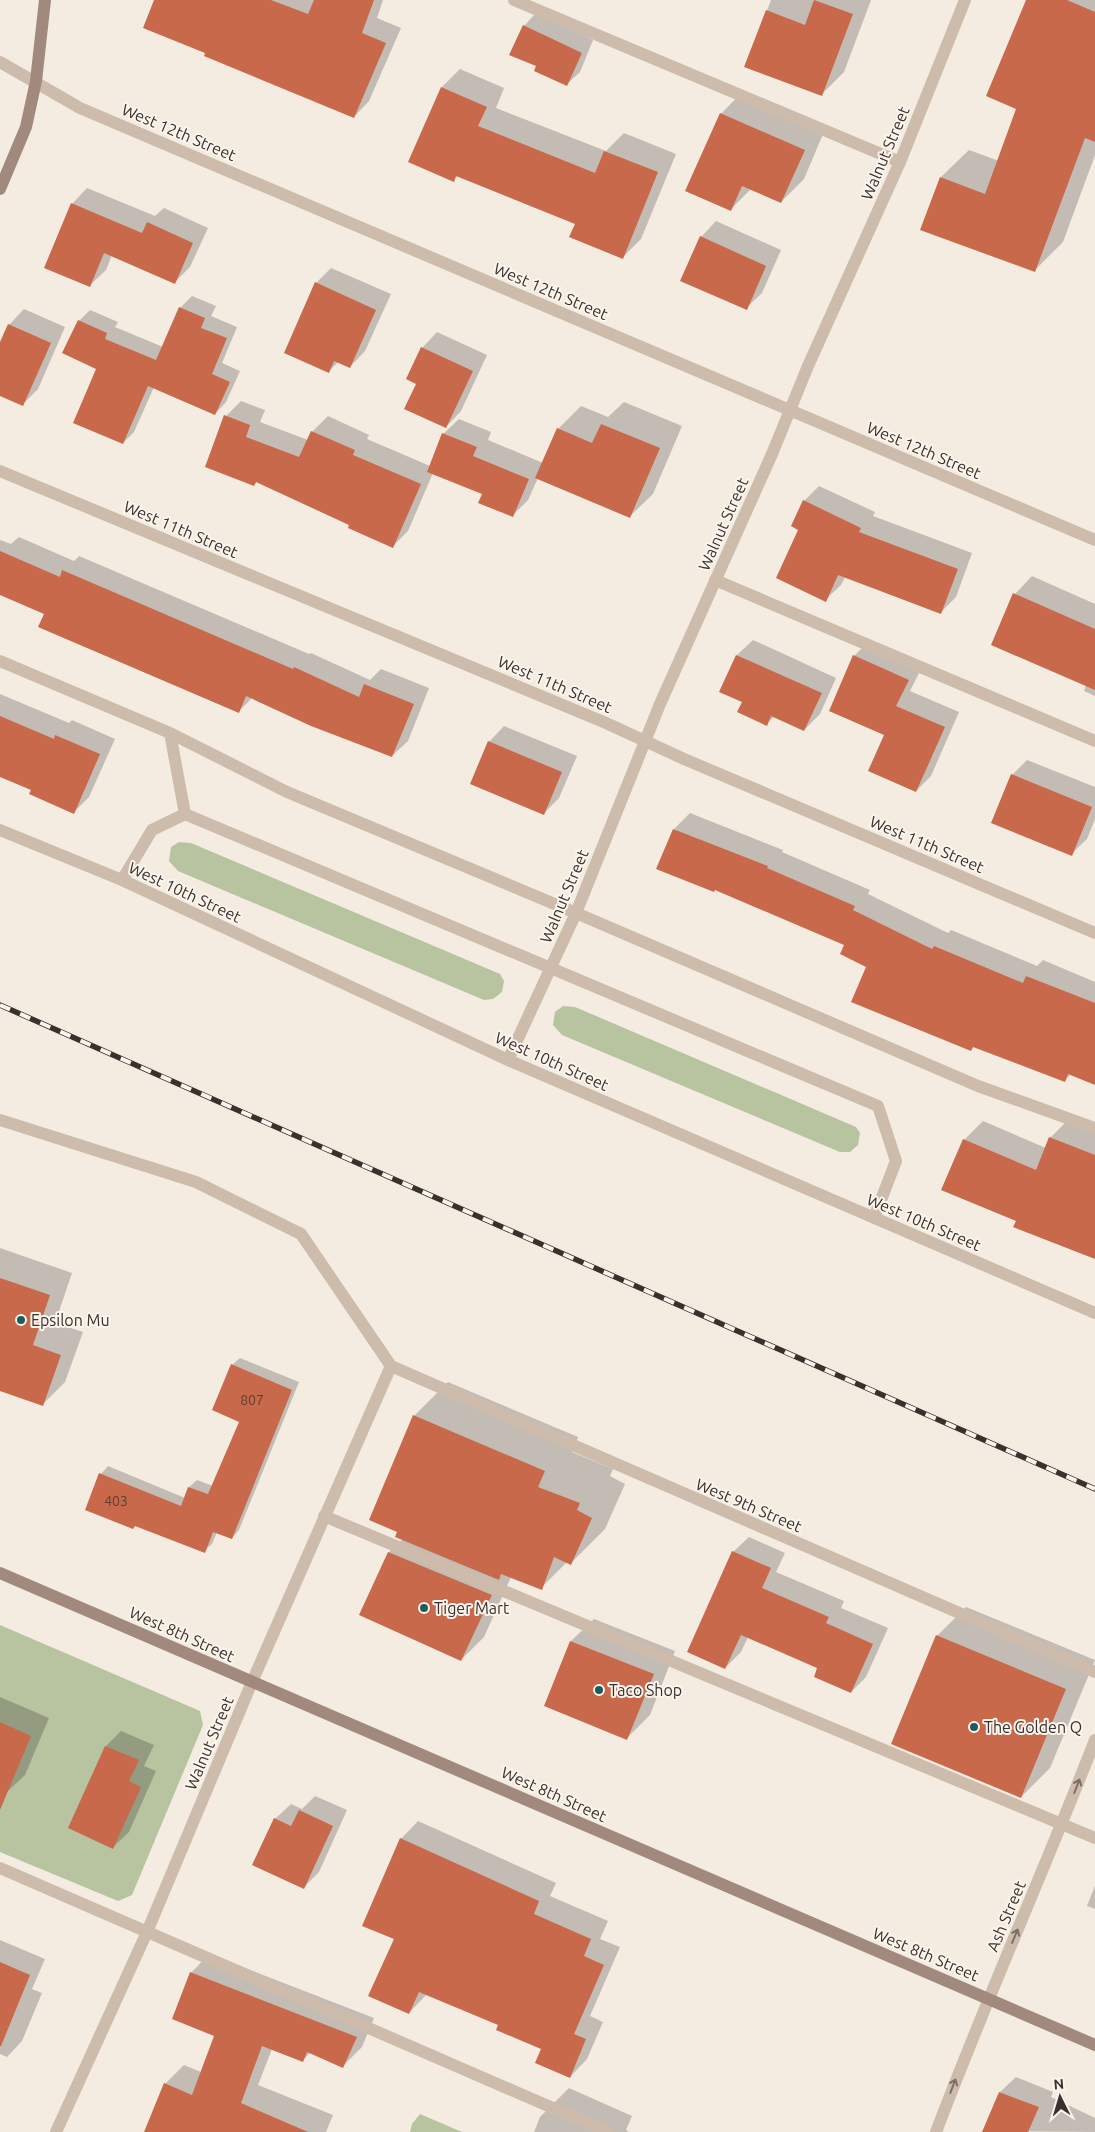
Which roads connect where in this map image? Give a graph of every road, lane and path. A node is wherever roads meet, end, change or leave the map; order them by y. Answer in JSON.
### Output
{"nodes":[{"id":1,"x":45,"y":0,"type":"edge"},
{"id":2,"x":514,"y":0,"type":"edge"},
{"id":3,"x":965,"y":0,"type":"edge"},
{"id":4,"x":0,"y":62,"type":"edge"},
{"id":5,"x":36,"y":81,"type":"junction"},
{"id":6,"x":900,"y":162,"type":"junction"},
{"id":7,"x":0,"y":189,"type":"edge"},
{"id":8,"x":790,"y":410,"type":"junction"},
{"id":9,"x":0,"y":471,"type":"edge"},
{"id":10,"x":1095,"y":540,"type":"edge"},
{"id":11,"x":715,"y":580,"type":"junction"},
{"id":12,"x":0,"y":661,"type":"edge"},
{"id":13,"x":170,"y":732,"type":"junction"},
{"id":14,"x":645,"y":740,"type":"junction"},
{"id":15,"x":1095,"y":741,"type":"edge"},
{"id":16,"x":185,"y":814,"type":"junction"},
{"id":17,"x":0,"y":830,"type":"edge"},
{"id":18,"x":122,"y":880,"type":"junction"},
{"id":19,"x":576,"y":913,"type":"junction"},
{"id":20,"x":1095,"y":933,"type":"edge"},
{"id":21,"x":550,"y":968,"type":"junction"},
{"id":22,"x":508,"y":1060,"type":"junction"},
{"id":23,"x":0,"y":1120,"type":"edge"},
{"id":24,"x":1095,"y":1128,"type":"edge"},
{"id":25,"x":874,"y":1218,"type":"junction"},
{"id":26,"x":1095,"y":1313,"type":"edge"},
{"id":27,"x":391,"y":1366,"type":"junction"},
{"id":28,"x":324,"y":1516,"type":"junction"},
{"id":29,"x":0,"y":1573,"type":"edge"},
{"id":30,"x":1095,"y":1672,"type":"edge"},
{"id":31,"x":252,"y":1682,"type":"junction"},
{"id":32,"x":1095,"y":1740,"type":"edge"},
{"id":33,"x":1062,"y":1823,"type":"junction"},
{"id":34,"x":1095,"y":1838,"type":"edge"},
{"id":35,"x":0,"y":1868,"type":"edge"},
{"id":36,"x":147,"y":1932,"type":"junction"},
{"id":37,"x":988,"y":1998,"type":"junction"},
{"id":38,"x":1095,"y":2045,"type":"edge"},
{"id":39,"x":56,"y":2132,"type":"edge"},
{"id":40,"x":608,"y":2132,"type":"edge"},
{"id":41,"x":936,"y":2132,"type":"edge"}],
"edges":[{"from":1,"to":5,"type":"main road"},
{"from":2,"to":6,"type":"street"},
{"from":3,"to":6,"type":"street","name":"Walnut Street"},
{"from":4,"to":5,"type":"street","name":"West 12th Street"},
{"from":5,"to":7,"type":"main road"},
{"from":5,"to":8,"type":"street","name":"West 12th Street"},
{"from":6,"to":8,"type":"street","name":"Walnut Street"},
{"from":8,"to":10,"type":"street","name":"West 12th Street"},
{"from":8,"to":11,"type":"street","name":"Walnut Street"},
{"from":9,"to":14,"type":"street","name":"West 11th Street"},
{"from":11,"to":14,"type":"street","name":"Walnut Street"},
{"from":11,"to":15,"type":"street"},
{"from":12,"to":13,"type":"street"},
{"from":13,"to":16,"type":"street"},
{"from":13,"to":19,"type":"street"},
{"from":14,"to":19,"type":"street","name":"Walnut Street"},
{"from":14,"to":20,"type":"street","name":"West 11th Street"},
{"from":16,"to":18,"type":"street"},
{"from":16,"to":21,"type":"street"},
{"from":17,"to":18,"type":"street","name":"West 10th Street"},
{"from":18,"to":22,"type":"street","name":"West 10th Street"},
{"from":19,"to":21,"type":"street","name":"Walnut Street"},
{"from":19,"to":24,"type":"street"},
{"from":21,"to":22,"type":"street","name":"Walnut Street"},
{"from":21,"to":25,"type":"street"},
{"from":22,"to":25,"type":"street","name":"West 10th Street"},
{"from":23,"to":27,"type":"street"},
{"from":25,"to":26,"type":"street","name":"West 10th Street"},
{"from":27,"to":28,"type":"street","name":"Walnut Street"},
{"from":27,"to":30,"type":"street","name":"West 9th Street"},
{"from":28,"to":31,"type":"street","name":"Walnut Street"},
{"from":28,"to":33,"type":"street"},
{"from":29,"to":31,"type":"main road","name":"West 8th Street"},
{"from":31,"to":36,"type":"street","name":"Walnut Street"},
{"from":31,"to":37,"type":"main road","name":"West 8th Street"},
{"from":33,"to":32,"type":"street","name":"Ash Street","one_way":true},
{"from":33,"to":34,"type":"street"},
{"from":37,"to":33,"type":"street","name":"Ash Street","one_way":true},
{"from":35,"to":36,"type":"street"},
{"from":36,"to":39,"type":"street","name":"Walnut Street"},
{"from":36,"to":40,"type":"street"},
{"from":37,"to":38,"type":"main road","name":"West 8th Street"},
{"from":41,"to":37,"type":"street","name":"Ash Street","one_way":true}]}
